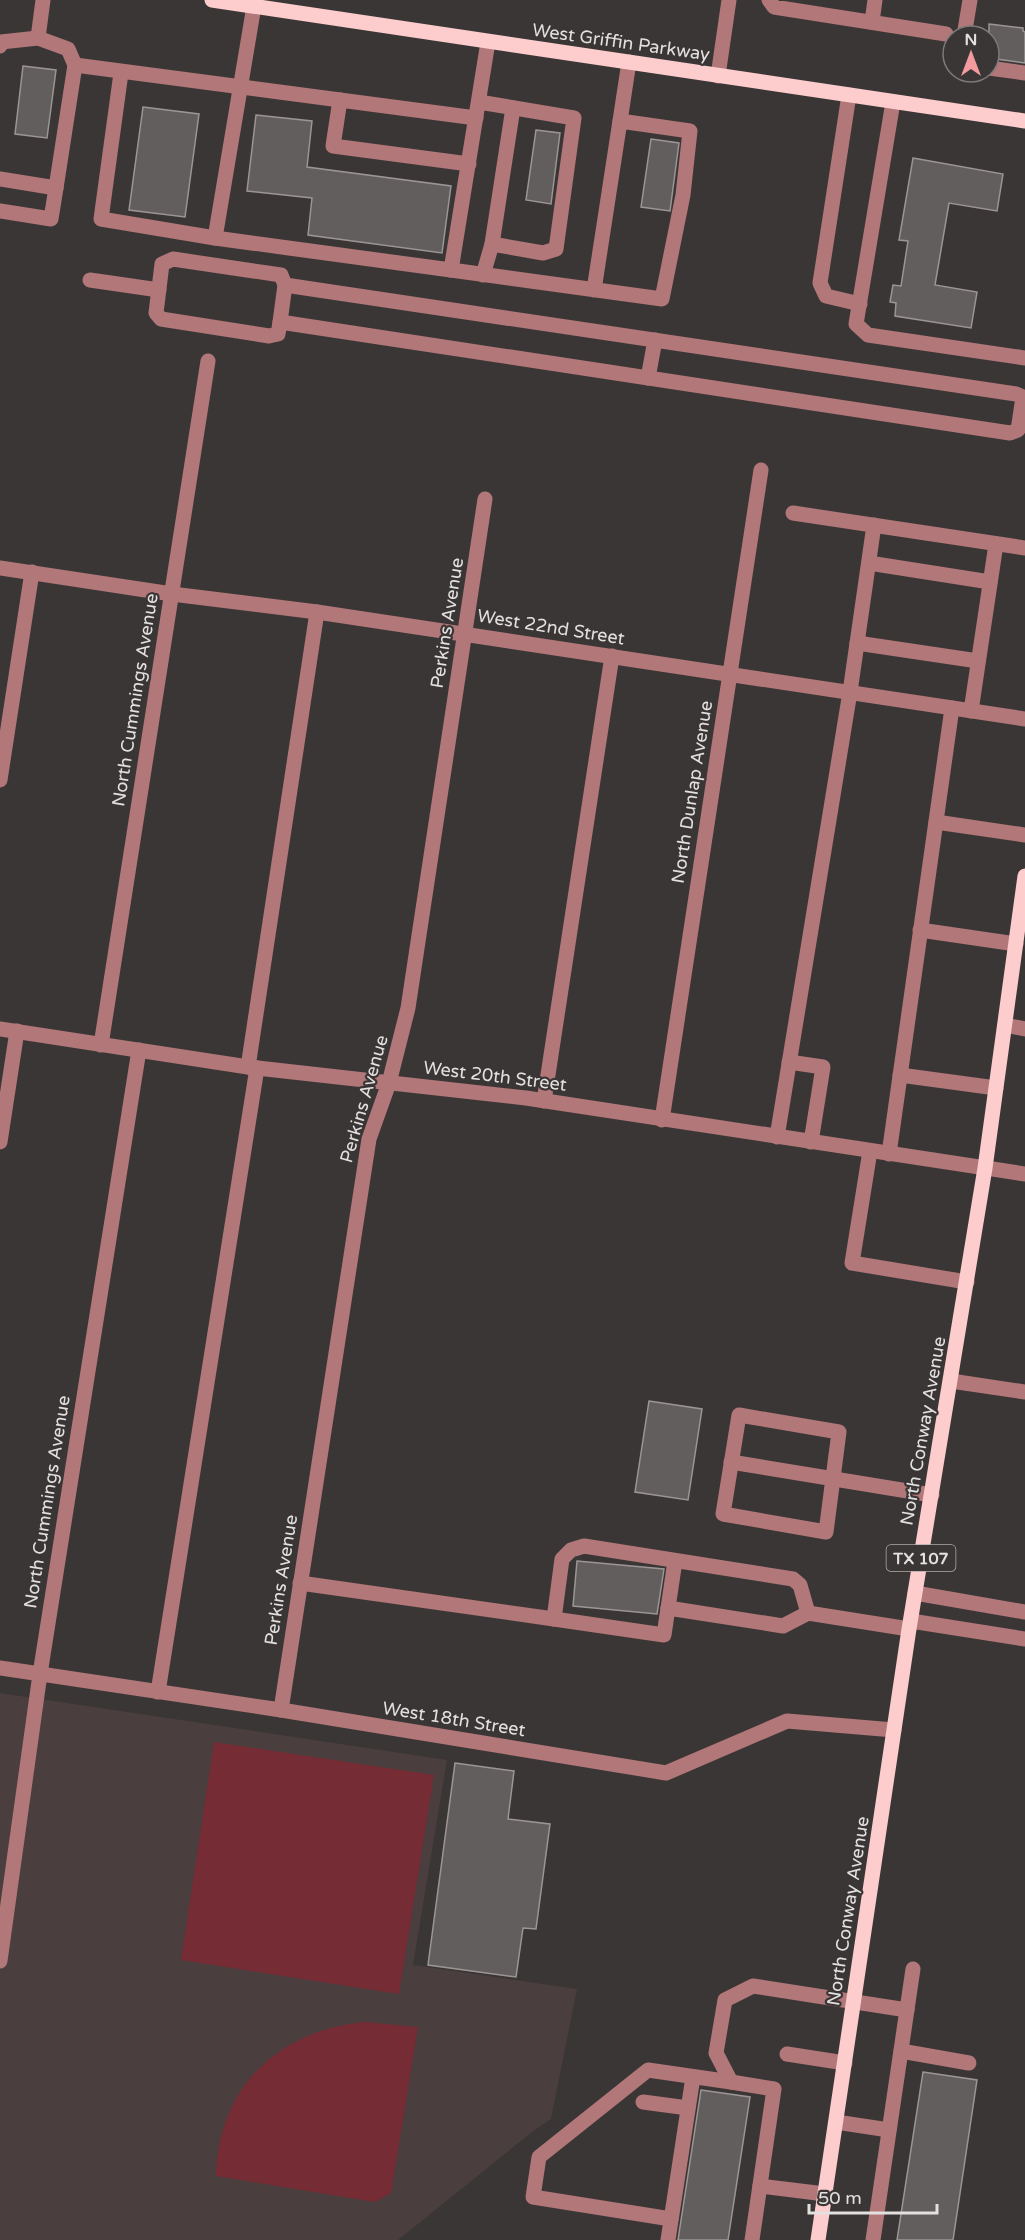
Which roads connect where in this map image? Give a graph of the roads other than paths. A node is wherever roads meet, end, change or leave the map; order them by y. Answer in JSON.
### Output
{"nodes":[{"id":1,"x":43,"y":0,"type":"edge"},
{"id":2,"x":212,"y":0,"type":"edge"},
{"id":3,"x":729,"y":0,"type":"edge"},
{"id":4,"x":769,"y":0,"type":"edge"},
{"id":5,"x":875,"y":0,"type":"edge"},
{"id":6,"x":970,"y":0,"type":"edge"},
{"id":7,"x":235,"y":2,"type":"edge"},
{"id":8,"x":254,"y":6,"type":"junction"},
{"id":9,"x":872,"y":22,"type":"junction"},
{"id":10,"x":966,"y":24,"type":"edge"},
{"id":11,"x":941,"y":33,"type":"edge"},
{"id":12,"x":38,"y":38,"type":"junction"},
{"id":13,"x":488,"y":42,"type":"junction"},
{"id":14,"x":0,"y":46,"type":"edge"},
{"id":15,"x":629,"y":62,"type":"junction"},
{"id":16,"x":75,"y":65,"type":"junction"},
{"id":17,"x":1001,"y":70,"type":"edge"},
{"id":18,"x":122,"y":73,"type":"junction"},
{"id":19,"x":1025,"y":73,"type":"edge"},
{"id":20,"x":718,"y":76,"type":"junction"},
{"id":21,"x":240,"y":88,"type":"junction"},
{"id":22,"x":849,"y":95,"type":"junction"},
{"id":23,"x":340,"y":100,"type":"junction"},
{"id":24,"x":479,"y":102,"type":"junction"},
{"id":25,"x":893,"y":102,"type":"junction"},
{"id":26,"x":513,"y":108,"type":"junction"},
{"id":27,"x":476,"y":118,"type":"junction"},
{"id":28,"x":620,"y":121,"type":"junction"},
{"id":29,"x":1025,"y":122,"type":"edge"},
{"id":30,"x":469,"y":164,"type":"junction"},
{"id":31,"x":0,"y":179,"type":"edge"},
{"id":32,"x":56,"y":188,"type":"junction"},
{"id":33,"x":0,"y":210,"type":"edge"},
{"id":34,"x":215,"y":238,"type":"junction"},
{"id":35,"x":492,"y":244,"type":"junction"},
{"id":36,"x":451,"y":270,"type":"junction"},
{"id":37,"x":483,"y":275,"type":"junction"},
{"id":38,"x":90,"y":280,"type":"dead end"},
{"id":39,"x":285,"y":285,"type":"junction"},
{"id":40,"x":159,"y":290,"type":"junction"},
{"id":41,"x":594,"y":290,"type":"junction"},
{"id":42,"x":860,"y":304,"type":"junction"},
{"id":43,"x":280,"y":322,"type":"junction"},
{"id":44,"x":655,"y":340,"type":"junction"},
{"id":45,"x":1025,"y":358,"type":"edge"},
{"id":46,"x":208,"y":361,"type":"dead end"},
{"id":47,"x":648,"y":378,"type":"junction"},
{"id":48,"x":1023,"y":410,"type":"edge"},
{"id":49,"x":761,"y":470,"type":"dead end"},
{"id":50,"x":485,"y":499,"type":"dead end"},
{"id":51,"x":793,"y":513,"type":"dead end"},
{"id":52,"x":874,"y":525,"type":"junction"},
{"id":53,"x":996,"y":544,"type":"junction"},
{"id":54,"x":1025,"y":548,"type":"edge"},
{"id":55,"x":869,"y":563,"type":"junction"},
{"id":56,"x":0,"y":567,"type":"edge"},
{"id":57,"x":32,"y":573,"type":"junction"},
{"id":58,"x":990,"y":582,"type":"junction"},
{"id":59,"x":172,"y":594,"type":"junction"},
{"id":60,"x":317,"y":612,"type":"junction"},
{"id":61,"x":465,"y":634,"type":"junction"},
{"id":62,"x":857,"y":643,"type":"junction"},
{"id":63,"x":612,"y":656,"type":"junction"},
{"id":64,"x":978,"y":661,"type":"junction"},
{"id":65,"x":729,"y":674,"type":"junction"},
{"id":66,"x":850,"y":692,"type":"junction"},
{"id":67,"x":952,"y":708,"type":"junction"},
{"id":68,"x":971,"y":711,"type":"junction"},
{"id":69,"x":1025,"y":720,"type":"edge"},
{"id":70,"x":0,"y":780,"type":"edge"},
{"id":71,"x":936,"y":822,"type":"junction"},
{"id":72,"x":1025,"y":835,"type":"edge"},
{"id":73,"x":1024,"y":884,"type":"edge"},
{"id":74,"x":921,"y":930,"type":"junction"},
{"id":75,"x":1016,"y":944,"type":"junction"},
{"id":76,"x":1019,"y":961,"type":"edge"},
{"id":77,"x":1005,"y":1026,"type":"junction"},
{"id":78,"x":0,"y":1029,"type":"edge"},
{"id":79,"x":1025,"y":1029,"type":"edge"},
{"id":80,"x":17,"y":1031,"type":"junction"},
{"id":81,"x":101,"y":1045,"type":"junction"},
{"id":82,"x":139,"y":1050,"type":"junction"},
{"id":83,"x":789,"y":1062,"type":"junction"},
{"id":84,"x":253,"y":1067,"type":"junction"},
{"id":85,"x":900,"y":1075,"type":"junction"},
{"id":86,"x":389,"y":1083,"type":"junction"},
{"id":87,"x":996,"y":1088,"type":"junction"},
{"id":88,"x":544,"y":1101,"type":"junction"},
{"id":89,"x":662,"y":1120,"type":"junction"},
{"id":90,"x":777,"y":1137,"type":"junction"},
{"id":91,"x":0,"y":1142,"type":"edge"},
{"id":92,"x":812,"y":1142,"type":"junction"},
{"id":93,"x":870,"y":1151,"type":"junction"},
{"id":94,"x":889,"y":1154,"type":"junction"},
{"id":95,"x":985,"y":1168,"type":"junction"},
{"id":96,"x":1025,"y":1174,"type":"edge"},
{"id":97,"x":968,"y":1282,"type":"junction"},
{"id":98,"x":951,"y":1381,"type":"junction"},
{"id":99,"x":1025,"y":1392,"type":"edge"},
{"id":100,"x":731,"y":1462,"type":"junction"},
{"id":101,"x":833,"y":1479,"type":"junction"},
{"id":102,"x":932,"y":1495,"type":"junction"},
{"id":103,"x":675,"y":1561,"type":"junction"},
{"id":104,"x":300,"y":1583,"type":"junction"},
{"id":105,"x":915,"y":1593,"type":"junction"},
{"id":106,"x":668,"y":1608,"type":"junction"},
{"id":107,"x":1025,"y":1612,"type":"edge"},
{"id":108,"x":808,"y":1613,"type":"junction"},
{"id":109,"x":554,"y":1619,"type":"junction"},
{"id":110,"x":910,"y":1625,"type":"junction"},
{"id":111,"x":1025,"y":1639,"type":"edge"},
{"id":112,"x":0,"y":1668,"type":"edge"},
{"id":113,"x":40,"y":1674,"type":"junction"},
{"id":114,"x":158,"y":1692,"type":"junction"},
{"id":115,"x":281,"y":1710,"type":"junction"},
{"id":116,"x":894,"y":1730,"type":"junction"},
{"id":117,"x":5,"y":1887,"type":"edge"},
{"id":118,"x":0,"y":1961,"type":"edge"},
{"id":119,"x":913,"y":1969,"type":"dead end"},
{"id":120,"x":854,"y":2002,"type":"junction"},
{"id":121,"x":907,"y":2010,"type":"junction"},
{"id":122,"x":901,"y":2051,"type":"junction"},
{"id":123,"x":788,"y":2054,"type":"dead end"},
{"id":124,"x":845,"y":2063,"type":"junction"},
{"id":125,"x":969,"y":2063,"type":"dead end"},
{"id":126,"x":693,"y":2077,"type":"junction"},
{"id":127,"x":731,"y":2082,"type":"junction"},
{"id":128,"x":644,"y":2102,"type":"dead end"},
{"id":129,"x":688,"y":2108,"type":"junction"},
{"id":130,"x":836,"y":2122,"type":"junction"},
{"id":131,"x":889,"y":2130,"type":"junction"},
{"id":132,"x":760,"y":2186,"type":"junction"},
{"id":133,"x":825,"y":2194,"type":"junction"},
{"id":134,"x":671,"y":2219,"type":"junction"},
{"id":135,"x":668,"y":2240,"type":"edge"},
{"id":136,"x":752,"y":2240,"type":"edge"},
{"id":137,"x":818,"y":2240,"type":"edge"},
{"id":138,"x":873,"y":2240,"type":"edge"}],
"edges":[{"from":1,"to":12,"type":"street"},
{"from":2,"to":7,"type":"main road","name":"West Griffin Parkway"},
{"from":3,"to":20,"type":"street"},
{"from":4,"to":9,"type":"street"},
{"from":5,"to":9,"type":"street"},
{"from":6,"to":10,"type":"street"},
{"from":7,"to":8,"type":"main road","name":"West Griffin Parkway"},
{"from":8,"to":13,"type":"main road","name":"West Griffin Parkway"},
{"from":8,"to":21,"type":"street"},
{"from":9,"to":11,"type":"street"},
{"from":12,"to":14,"type":"street"},
{"from":12,"to":16,"type":"street"},
{"from":13,"to":15,"type":"main road","name":"West Griffin Parkway"},
{"from":13,"to":24,"type":"street"},
{"from":15,"to":20,"type":"main road","name":"West Griffin Parkway"},
{"from":15,"to":28,"type":"street"},
{"from":16,"to":18,"type":"street"},
{"from":16,"to":32,"type":"street"},
{"from":17,"to":19,"type":"street"},
{"from":18,"to":21,"type":"street"},
{"from":18,"to":34,"type":"street"},
{"from":20,"to":22,"type":"main road","name":"West Griffin Parkway"},
{"from":21,"to":23,"type":"street"},
{"from":21,"to":34,"type":"street"},
{"from":22,"to":25,"type":"main road","name":"West Griffin Parkway"},
{"from":22,"to":42,"type":"street"},
{"from":23,"to":27,"type":"street"},
{"from":23,"to":30,"type":"street"},
{"from":24,"to":26,"type":"street"},
{"from":24,"to":27,"type":"street"},
{"from":25,"to":29,"type":"main road","name":"West Griffin Parkway"},
{"from":25,"to":42,"type":"street"},
{"from":26,"to":35,"type":"street"},
{"from":26,"to":35,"type":"street"},
{"from":27,"to":30,"type":"street"},
{"from":28,"to":41,"type":"street"},
{"from":28,"to":41,"type":"street"},
{"from":30,"to":36,"type":"street"},
{"from":31,"to":32,"type":"street"},
{"from":32,"to":33,"type":"street"},
{"from":34,"to":36,"type":"street"},
{"from":35,"to":37,"type":"street"},
{"from":36,"to":37,"type":"street"},
{"from":37,"to":41,"type":"street"},
{"from":38,"to":40,"type":"street"},
{"from":39,"to":40,"type":"street"},
{"from":39,"to":43,"type":"street"},
{"from":39,"to":44,"type":"street"},
{"from":40,"to":43,"type":"street"},
{"from":42,"to":45,"type":"street"},
{"from":43,"to":47,"type":"street"},
{"from":44,"to":47,"type":"street"},
{"from":44,"to":48,"type":"street"},
{"from":46,"to":59,"type":"street","name":"North Cummings Avenue"},
{"from":47,"to":48,"type":"street"},
{"from":49,"to":65,"type":"street","name":"North Dunlap Avenue"},
{"from":50,"to":61,"type":"street","name":"Perkins Avenue"},
{"from":51,"to":52,"type":"street"},
{"from":52,"to":53,"type":"street"},
{"from":52,"to":55,"type":"street"},
{"from":53,"to":54,"type":"street"},
{"from":53,"to":58,"type":"street"},
{"from":55,"to":58,"type":"street"},
{"from":55,"to":62,"type":"street"},
{"from":56,"to":57,"type":"street","name":"West 22nd Street"},
{"from":57,"to":59,"type":"street","name":"West 22nd Street"},
{"from":57,"to":70,"type":"street"},
{"from":58,"to":64,"type":"street"},
{"from":59,"to":60,"type":"street","name":"West 22nd Street"},
{"from":59,"to":81,"type":"street","name":"North Cummings Avenue"},
{"from":60,"to":61,"type":"street","name":"West 22nd Street"},
{"from":60,"to":84,"type":"street"},
{"from":61,"to":63,"type":"street","name":"West 22nd Street"},
{"from":61,"to":86,"type":"street","name":"Perkins Avenue"},
{"from":62,"to":64,"type":"street"},
{"from":62,"to":66,"type":"street"},
{"from":63,"to":65,"type":"street","name":"West 22nd Street"},
{"from":63,"to":88,"type":"street"},
{"from":64,"to":68,"type":"street"},
{"from":65,"to":66,"type":"street","name":"West 22nd Street"},
{"from":65,"to":89,"type":"street","name":"North Dunlap Avenue"},
{"from":66,"to":67,"type":"street","name":"West 22nd Street"},
{"from":66,"to":83,"type":"street"},
{"from":67,"to":68,"type":"street","name":"West 22nd Street"},
{"from":67,"to":71,"type":"street"},
{"from":68,"to":69,"type":"street","name":"West 22nd Street"},
{"from":71,"to":72,"type":"street"},
{"from":71,"to":74,"type":"street"},
{"from":73,"to":75,"type":"main road","name":"North Conway Avenue","number":"TX 107"},
{"from":74,"to":75,"type":"street"},
{"from":74,"to":85,"type":"street"},
{"from":75,"to":76,"type":"main road","name":"North Conway Avenue","number":"TX 107"},
{"from":76,"to":77,"type":"main road","name":"North Conway Avenue","number":"TX 107"},
{"from":77,"to":79,"type":"street"},
{"from":77,"to":87,"type":"main road","name":"North Conway Avenue","number":"TX 107"},
{"from":78,"to":80,"type":"street","name":"West 20th Street"},
{"from":80,"to":81,"type":"street","name":"West 20th Street"},
{"from":80,"to":91,"type":"street"},
{"from":81,"to":82,"type":"street","name":"West 20th Street"},
{"from":82,"to":84,"type":"street","name":"West 20th Street"},
{"from":82,"to":113,"type":"street","name":"North Cummings Avenue"},
{"from":83,"to":90,"type":"street"},
{"from":83,"to":92,"type":"street"},
{"from":84,"to":86,"type":"street","name":"West 20th Street"},
{"from":84,"to":114,"type":"street"},
{"from":85,"to":87,"type":"street"},
{"from":85,"to":94,"type":"street"},
{"from":86,"to":88,"type":"street","name":"West 20th Street"},
{"from":86,"to":104,"type":"street","name":"Perkins Avenue"},
{"from":87,"to":95,"type":"main road","name":"North Conway Avenue","number":"TX 107"},
{"from":88,"to":89,"type":"street","name":"West 20th Street"},
{"from":89,"to":90,"type":"street","name":"West 20th Street"},
{"from":90,"to":92,"type":"street","name":"West 20th Street"},
{"from":92,"to":93,"type":"street","name":"West 20th Street"},
{"from":93,"to":94,"type":"street","name":"West 20th Street"},
{"from":93,"to":97,"type":"street"},
{"from":94,"to":95,"type":"street","name":"West 20th Street"},
{"from":95,"to":96,"type":"street","name":"West 20th Street"},
{"from":95,"to":97,"type":"main road","name":"North Conway Avenue","number":"TX 107"},
{"from":97,"to":98,"type":"main road","name":"North Conway Avenue","number":"TX 107"},
{"from":98,"to":99,"type":"street"},
{"from":98,"to":102,"type":"main road","name":"North Conway Avenue","number":"TX 107"},
{"from":100,"to":101,"type":"street"},
{"from":100,"to":101,"type":"street"},
{"from":100,"to":101,"type":"street"},
{"from":101,"to":102,"type":"street"},
{"from":102,"to":105,"type":"main road","name":"North Conway Avenue","number":"TX 107"},
{"from":103,"to":106,"type":"street"},
{"from":103,"to":108,"type":"street"},
{"from":103,"to":109,"type":"street"},
{"from":104,"to":109,"type":"street"},
{"from":104,"to":115,"type":"street","name":"Perkins Avenue"},
{"from":105,"to":107,"type":"street"},
{"from":105,"to":110,"type":"main road","name":"North Conway Avenue","number":"TX 107"},
{"from":106,"to":108,"type":"street"},
{"from":106,"to":109,"type":"street"},
{"from":108,"to":110,"type":"street"},
{"from":110,"to":111,"type":"street"},
{"from":110,"to":116,"type":"main road","name":"North Conway Avenue","number":"TX 107"},
{"from":112,"to":113,"type":"street","name":"West 18th Street"},
{"from":113,"to":114,"type":"street","name":"West 18th Street"},
{"from":113,"to":117,"type":"street","name":"North Cummings Avenue"},
{"from":114,"to":115,"type":"street","name":"West 18th Street"},
{"from":115,"to":116,"type":"street","name":"West 18th Street"},
{"from":116,"to":120,"type":"main road","name":"North Conway Avenue","number":"TX 107"},
{"from":117,"to":118,"type":"street","name":"North Cummings Avenue"},
{"from":119,"to":121,"type":"street"},
{"from":120,"to":121,"type":"street"},
{"from":120,"to":124,"type":"main road","name":"North Conway Avenue","number":"TX 107"},
{"from":120,"to":127,"type":"street"},
{"from":121,"to":122,"type":"street"},
{"from":122,"to":125,"type":"street"},
{"from":122,"to":131,"type":"street"},
{"from":123,"to":124,"type":"street"},
{"from":124,"to":130,"type":"main road","name":"North Conway Avenue","number":"TX 107"},
{"from":126,"to":127,"type":"street"},
{"from":126,"to":129,"type":"street"},
{"from":126,"to":134,"type":"street"},
{"from":127,"to":132,"type":"street"},
{"from":128,"to":129,"type":"street"},
{"from":129,"to":134,"type":"street"},
{"from":130,"to":131,"type":"street"},
{"from":130,"to":133,"type":"main road","name":"North Conway Avenue","number":"TX 107"},
{"from":131,"to":138,"type":"street"},
{"from":132,"to":133,"type":"street"},
{"from":132,"to":136,"type":"street"},
{"from":133,"to":137,"type":"main road","name":"North Conway Avenue","number":"TX 107"},
{"from":134,"to":135,"type":"street"}]}
